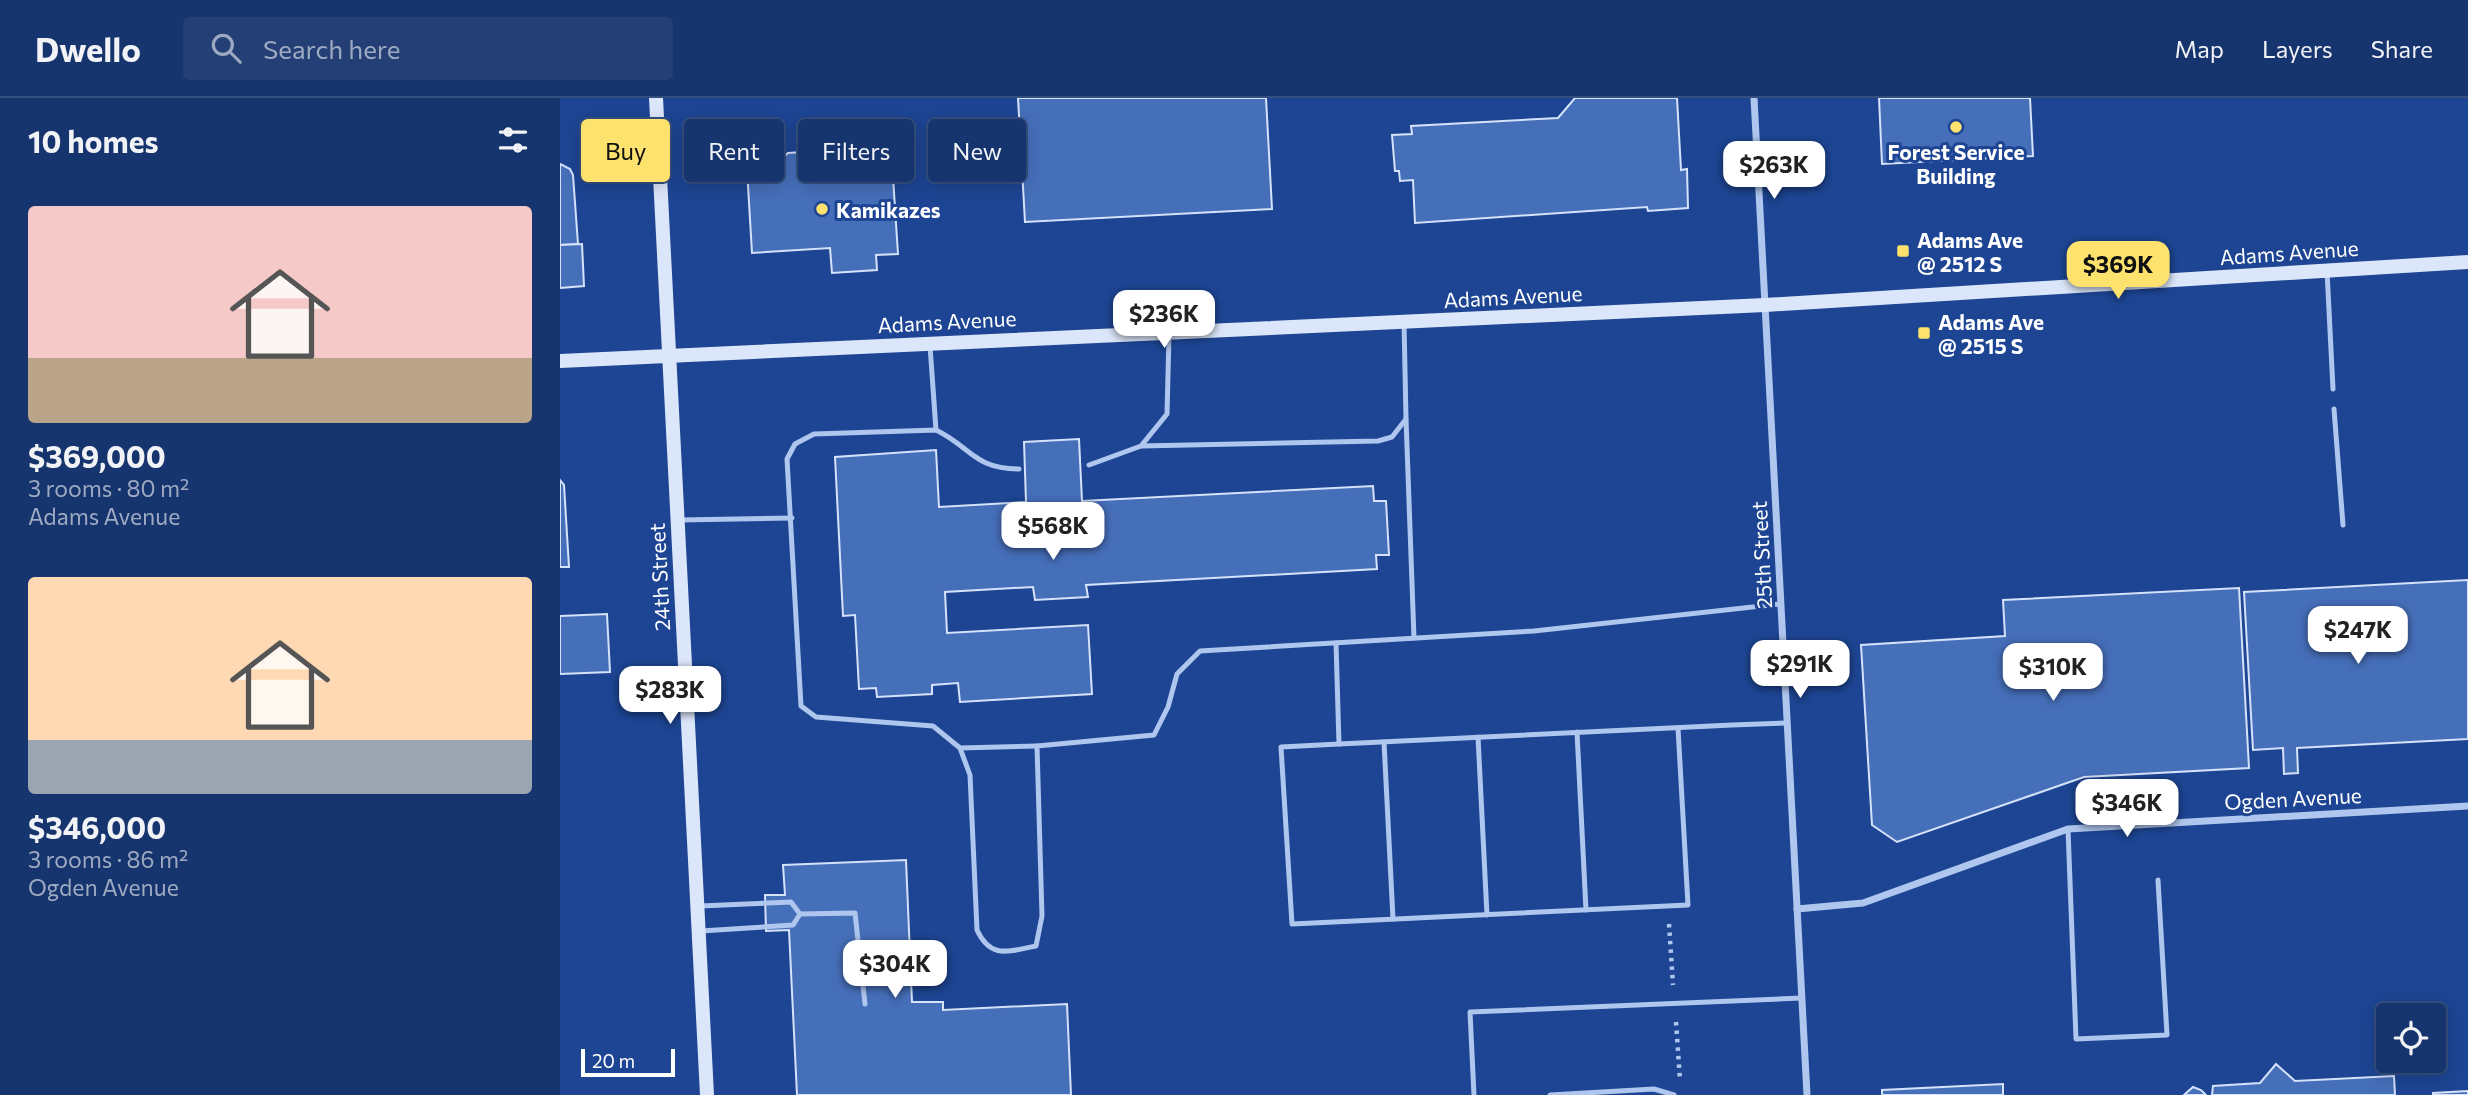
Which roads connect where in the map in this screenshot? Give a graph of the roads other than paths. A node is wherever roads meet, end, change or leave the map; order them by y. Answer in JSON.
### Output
{"nodes":[{"id":1,"x":656,"y":98,"type":"edge"},
{"id":2,"x":1754,"y":98,"type":"edge"},
{"id":3,"x":2468,"y":262,"type":"edge"},
{"id":4,"x":2327,"y":271,"type":"junction"},
{"id":5,"x":1765,"y":306,"type":"junction"},
{"id":6,"x":1404,"y":322,"type":"junction"},
{"id":7,"x":1169,"y":332,"type":"junction"},
{"id":8,"x":930,"y":343,"type":"junction"},
{"id":9,"x":669,"y":354,"type":"junction"},
{"id":10,"x":560,"y":361,"type":"edge"},
{"id":11,"x":2333,"y":389,"type":"dead end"},
{"id":12,"x":2334,"y":409,"type":"dead end"},
{"id":13,"x":1406,"y":419,"type":"junction"},
{"id":14,"x":936,"y":430,"type":"junction"},
{"id":15,"x":1142,"y":446,"type":"junction"},
{"id":16,"x":1089,"y":465,"type":"dead end"},
{"id":17,"x":1019,"y":469,"type":"dead end"},
{"id":18,"x":792,"y":518,"type":"junction"},
{"id":19,"x":677,"y":520,"type":"junction"},
{"id":20,"x":2343,"y":525,"type":"dead end"},
{"id":21,"x":1781,"y":604,"type":"junction"},
{"id":22,"x":1414,"y":638,"type":"junction"},
{"id":23,"x":1336,"y":643,"type":"junction"},
{"id":24,"x":1787,"y":723,"type":"junction"},
{"id":25,"x":1678,"y":728,"type":"junction"},
{"id":26,"x":1577,"y":733,"type":"junction"},
{"id":27,"x":1478,"y":737,"type":"junction"},
{"id":28,"x":1384,"y":742,"type":"junction"},
{"id":29,"x":1339,"y":744,"type":"junction"},
{"id":30,"x":1037,"y":746,"type":"junction"},
{"id":31,"x":960,"y":748,"type":"junction"},
{"id":32,"x":2468,"y":806,"type":"edge"},
{"id":33,"x":2068,"y":829,"type":"junction"},
{"id":34,"x":2158,"y":880,"type":"dead end"},
{"id":35,"x":697,"y":906,"type":"junction"},
{"id":36,"x":1797,"y":909,"type":"junction"},
{"id":37,"x":1586,"y":910,"type":"junction"},
{"id":38,"x":800,"y":914,"type":"junction"},
{"id":39,"x":1487,"y":915,"type":"junction"},
{"id":40,"x":1393,"y":919,"type":"junction"},
{"id":41,"x":698,"y":931,"type":"junction"},
{"id":42,"x":1801,"y":998,"type":"junction"},
{"id":43,"x":865,"y":1004,"type":"dead end"},
{"id":44,"x":707,"y":1095,"type":"edge"},
{"id":45,"x":1474,"y":1095,"type":"edge"},
{"id":46,"x":1550,"y":1095,"type":"edge"},
{"id":47,"x":1674,"y":1095,"type":"edge"},
{"id":48,"x":1807,"y":1095,"type":"edge"}],
"edges":[{"from":1,"to":9,"type":"street","name":"24th Street"},
{"from":2,"to":5,"type":"street","name":"25th Street"},
{"from":3,"to":4,"type":"street","name":"Adams Avenue"},
{"from":4,"to":5,"type":"street","name":"Adams Avenue"},
{"from":4,"to":11,"type":"lane"},
{"from":5,"to":6,"type":"street","name":"Adams Avenue"},
{"from":5,"to":21,"type":"street","name":"25th Street"},
{"from":6,"to":7,"type":"street","name":"Adams Avenue"},
{"from":6,"to":13,"type":"lane"},
{"from":7,"to":8,"type":"street","name":"Adams Avenue"},
{"from":7,"to":15,"type":"lane"},
{"from":8,"to":9,"type":"street","name":"Adams Avenue"},
{"from":8,"to":14,"type":"lane"},
{"from":9,"to":10,"type":"street","name":"Adams Avenue"},
{"from":9,"to":19,"type":"street","name":"24th Street"},
{"from":12,"to":20,"type":"lane"},
{"from":13,"to":15,"type":"lane"},
{"from":13,"to":22,"type":"lane"},
{"from":14,"to":17,"type":"lane"},
{"from":14,"to":18,"type":"lane"},
{"from":15,"to":16,"type":"lane"},
{"from":18,"to":19,"type":"lane"},
{"from":18,"to":31,"type":"lane"},
{"from":19,"to":35,"type":"street","name":"24th Street"},
{"from":21,"to":22,"type":"lane"},
{"from":21,"to":24,"type":"street","name":"25th Street"},
{"from":22,"to":23,"type":"lane"},
{"from":23,"to":29,"type":"lane"},
{"from":23,"to":30,"type":"lane"},
{"from":24,"to":25,"type":"lane"},
{"from":24,"to":36,"type":"street","name":"25th Street"},
{"from":25,"to":26,"type":"lane"},
{"from":25,"to":37,"type":"lane"},
{"from":26,"to":27,"type":"lane"},
{"from":26,"to":37,"type":"lane"},
{"from":27,"to":28,"type":"lane"},
{"from":27,"to":39,"type":"lane"},
{"from":28,"to":29,"type":"lane"},
{"from":28,"to":40,"type":"lane"},
{"from":29,"to":40,"type":"lane"},
{"from":30,"to":31,"type":"lane"},
{"from":30,"to":31,"type":"lane"},
{"from":32,"to":33,"type":"street","name":"Ogden Avenue"},
{"from":33,"to":34,"type":"lane"},
{"from":33,"to":36,"type":"street","name":"Ogden Avenue"},
{"from":35,"to":38,"type":"lane"},
{"from":35,"to":41,"type":"street","name":"24th Street"},
{"from":36,"to":42,"type":"street","name":"25th Street"},
{"from":37,"to":39,"type":"lane"},
{"from":38,"to":41,"type":"lane"},
{"from":38,"to":43,"type":"lane"},
{"from":39,"to":40,"type":"lane"},
{"from":41,"to":44,"type":"street","name":"24th Street"},
{"from":42,"to":45,"type":"lane"},
{"from":42,"to":48,"type":"street","name":"25th Street"},
{"from":46,"to":47,"type":"lane"}]}
